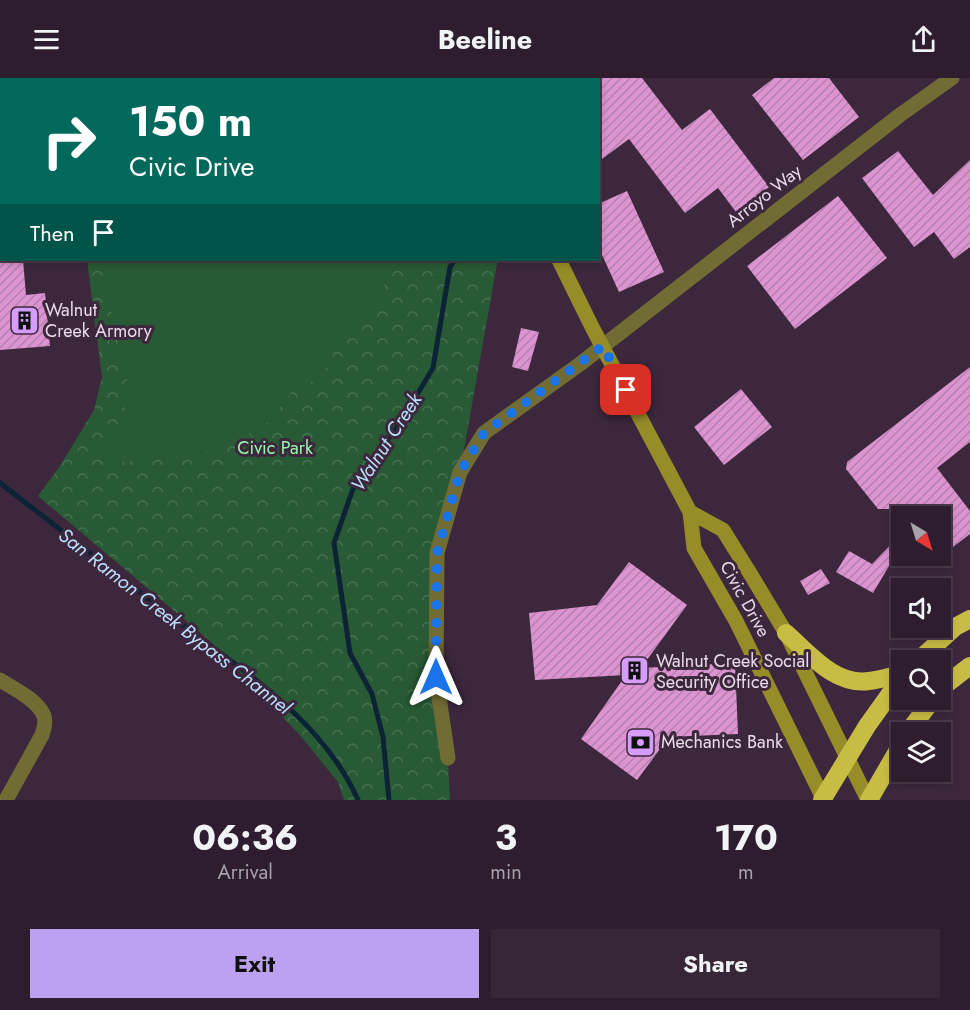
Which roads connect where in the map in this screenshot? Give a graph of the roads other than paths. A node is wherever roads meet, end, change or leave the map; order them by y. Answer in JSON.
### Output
{"nodes":[{"id":1,"x":952,"y":78,"type":"edge"},
{"id":2,"x":560,"y":261,"type":"edge"},
{"id":3,"x":603,"y":346,"type":"junction"},
{"id":4,"x":690,"y":512,"type":"junction"},
{"id":5,"x":970,"y":618,"type":"edge"},
{"id":6,"x":786,"y":633,"type":"junction"},
{"id":7,"x":930,"y":650,"type":"edge"},
{"id":8,"x":970,"y":666,"type":"edge"},
{"id":9,"x":891,"y":677,"type":"edge"},
{"id":10,"x":0,"y":680,"type":"edge"},
{"id":11,"x":951,"y":681,"type":"edge"},
{"id":12,"x":891,"y":691,"type":"edge"},
{"id":13,"x":925,"y":710,"type":"edge"},
{"id":14,"x":916,"y":722,"type":"edge"},
{"id":15,"x":448,"y":758,"type":"dead end"},
{"id":16,"x":847,"y":758,"type":"junction"},
{"id":17,"x":891,"y":762,"type":"edge"},
{"id":18,"x":823,"y":799,"type":"edge"},
{"id":19,"x":6,"y":800,"type":"edge"},
{"id":20,"x":869,"y":800,"type":"edge"}],
"edges":[{"from":1,"to":3,"type":"street","name":"Arroyo Way"},
{"from":2,"to":3,"type":"main road","name":"Civic Drive"},
{"from":3,"to":4,"type":"main road","name":"Civic Drive"},
{"from":3,"to":15,"type":"street","name":"Arroyo Way"},
{"from":4,"to":6,"type":"main road","name":"Civic Drive"},
{"from":4,"to":18,"type":"main road","name":"Civic Drive"},
{"from":5,"to":7,"type":"highway"},
{"from":6,"to":9,"type":"highway"},
{"from":6,"to":16,"type":"main road","name":"Civic Drive"},
{"from":8,"to":11,"type":"highway"},
{"from":10,"to":19,"type":"street"},
{"from":12,"to":16,"type":"highway"},
{"from":13,"to":14,"type":"highway"},
{"from":16,"to":18,"type":"highway"},
{"from":16,"to":20,"type":"main road","name":"Civic Drive"},
{"from":17,"to":20,"type":"highway"}]}
